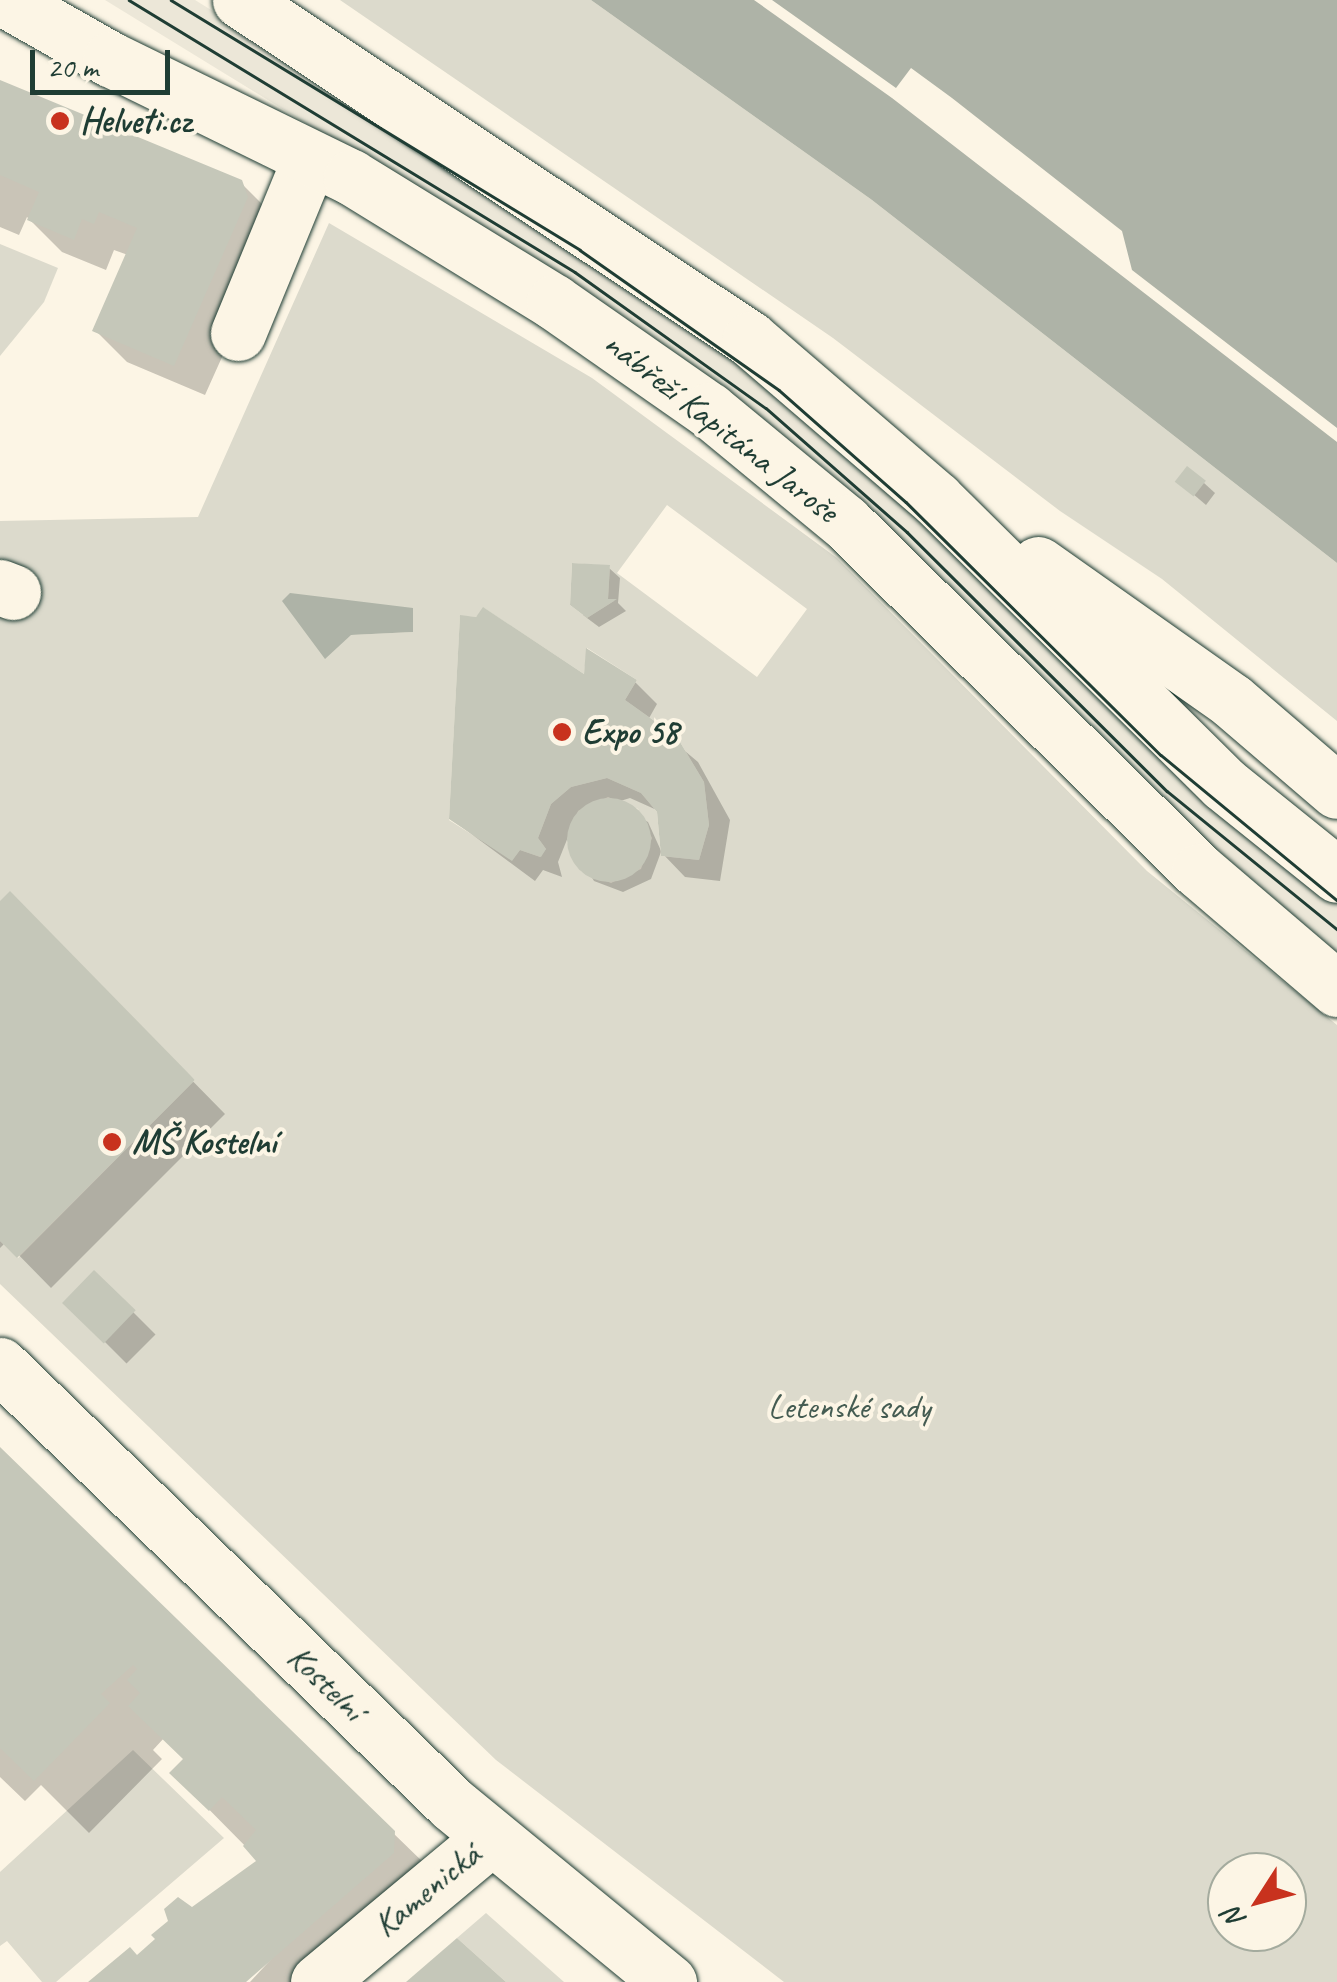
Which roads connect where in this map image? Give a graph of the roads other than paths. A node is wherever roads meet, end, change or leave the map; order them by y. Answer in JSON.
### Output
{"nodes":[{"id":1,"x":6,"y":0,"type":"edge"},
{"id":2,"x":240,"y":0,"type":"edge"},
{"id":3,"x":310,"y":158,"type":"junction"},
{"id":4,"x":238,"y":333,"type":"dead end"},
{"id":5,"x":838,"y":410,"type":"junction"},
{"id":6,"x":1337,"y":791,"type":"edge"},
{"id":7,"x":1337,"y":875,"type":"edge"},
{"id":8,"x":1337,"y":989,"type":"edge"},
{"id":9,"x":0,"y":1365,"type":"edge"},
{"id":10,"x":492,"y":1837,"type":"junction"},
{"id":11,"x":318,"y":1982,"type":"edge"},
{"id":12,"x":668,"y":1982,"type":"edge"}],
"edges":[{"from":1,"to":3,"type":"main road","name":"nábřeží Kapitána Jaroše"},
{"from":2,"to":5,"type":"main road"},
{"from":3,"to":4,"type":"main road"},
{"from":3,"to":8,"type":"main road","name":"nábřeží Kapitána Jaroše"},
{"from":5,"to":6,"type":"main road"},
{"from":5,"to":7,"type":"main road"},
{"from":9,"to":10,"type":"main road","name":"Kostelní"},
{"from":10,"to":11,"type":"main road","name":"Kamenická"},
{"from":10,"to":12,"type":"main road","name":"Kostelní"}]}
